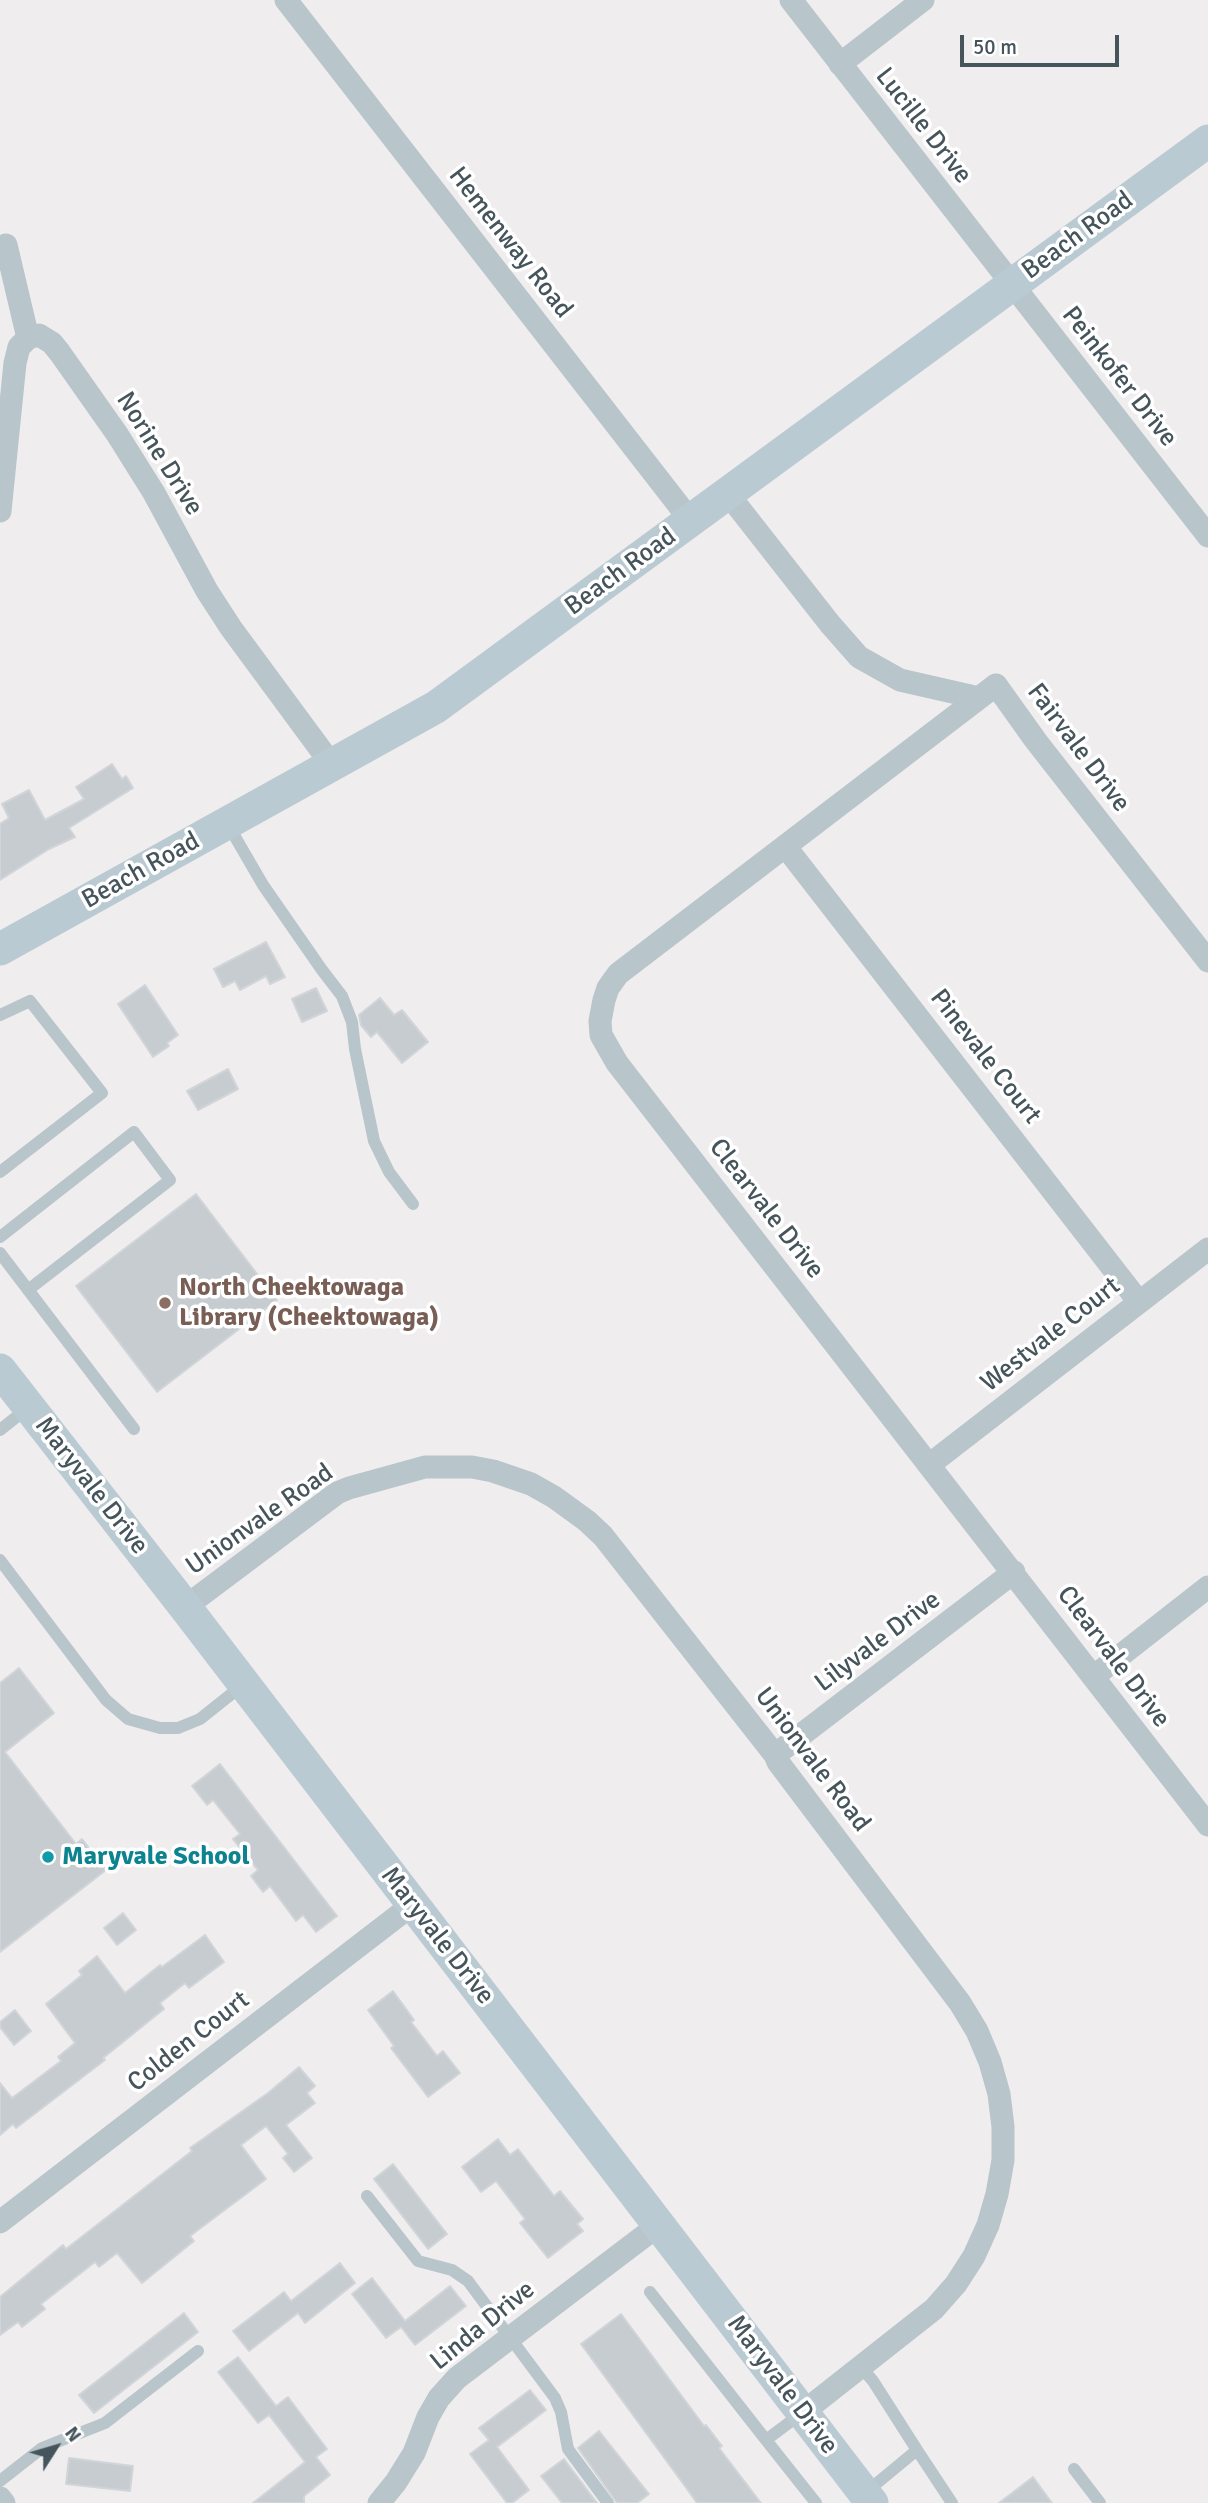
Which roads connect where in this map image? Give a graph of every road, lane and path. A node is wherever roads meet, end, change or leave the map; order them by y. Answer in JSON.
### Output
{"nodes":[{"id":1,"x":286,"y":0,"type":"edge"},
{"id":2,"x":791,"y":0,"type":"edge"},
{"id":3,"x":923,"y":0,"type":"edge"},
{"id":4,"x":840,"y":64,"type":"junction"},
{"id":5,"x":1208,"y":141,"type":"edge"},
{"id":6,"x":6,"y":246,"type":"dead end"},
{"id":7,"x":1012,"y":285,"type":"junction"},
{"id":8,"x":28,"y":338,"type":"junction"},
{"id":9,"x":728,"y":494,"type":"junction"},
{"id":10,"x":0,"y":511,"type":"edge"},
{"id":11,"x":691,"y":521,"type":"junction"},
{"id":12,"x":1208,"y":536,"type":"edge"},
{"id":13,"x":979,"y":698,"type":"junction"},
{"id":14,"x":332,"y":765,"type":"junction"},
{"id":15,"x":227,"y":823,"type":"junction"},
{"id":16,"x":785,"y":846,"type":"junction"},
{"id":17,"x":0,"y":949,"type":"edge"},
{"id":18,"x":1208,"y":961,"type":"edge"},
{"id":19,"x":0,"y":1015,"type":"edge"},
{"id":20,"x":0,"y":1172,"type":"edge"},
{"id":21,"x":413,"y":1204,"type":"dead end"},
{"id":22,"x":0,"y":1237,"type":"edge"},
{"id":23,"x":1208,"y":1249,"type":"edge"},
{"id":24,"x":0,"y":1253,"type":"edge"},
{"id":25,"x":28,"y":1290,"type":"junction"},
{"id":26,"x":1139,"y":1302,"type":"junction"},
{"id":27,"x":0,"y":1370,"type":"edge"},
{"id":28,"x":29,"y":1407,"type":"junction"},
{"id":29,"x":134,"y":1429,"type":"dead end"},
{"id":30,"x":0,"y":1430,"type":"edge"},
{"id":31,"x":929,"y":1465,"type":"junction"},
{"id":32,"x":0,"y":1560,"type":"edge"},
{"id":33,"x":1014,"y":1573,"type":"junction"},
{"id":34,"x":1208,"y":1587,"type":"edge"},
{"id":35,"x":185,"y":1607,"type":"junction"},
{"id":36,"x":1093,"y":1677,"type":"junction"},
{"id":37,"x":244,"y":1684,"type":"junction"},
{"id":38,"x":775,"y":1755,"type":"junction"},
{"id":39,"x":1208,"y":1825,"type":"edge"},
{"id":40,"x":412,"y":1905,"type":"junction"},
{"id":41,"x":367,"y":2196,"type":"dead end"},
{"id":42,"x":0,"y":2222,"type":"edge"},
{"id":43,"x":660,"y":2224,"type":"junction"},
{"id":44,"x":650,"y":2292,"type":"dead end"},
{"id":45,"x":510,"y":2338,"type":"junction"},
{"id":46,"x":198,"y":2351,"type":"dead end"},
{"id":47,"x":861,"y":2367,"type":"junction"},
{"id":48,"x":803,"y":2413,"type":"junction"},
{"id":49,"x":766,"y":2440,"type":"junction"},
{"id":50,"x":917,"y":2450,"type":"junction"},
{"id":51,"x":1074,"y":2469,"type":"dead end"},
{"id":52,"x":0,"y":2481,"type":"edge"},
{"id":53,"x":0,"y":2498,"type":"edge"},
{"id":54,"x":868,"y":2498,"type":"edge"},
{"id":55,"x":4,"y":2503,"type":"edge"},
{"id":56,"x":379,"y":2503,"type":"edge"},
{"id":57,"x":608,"y":2503,"type":"edge"},
{"id":58,"x":816,"y":2503,"type":"edge"},
{"id":59,"x":952,"y":2503,"type":"edge"},
{"id":60,"x":1100,"y":2503,"type":"edge"}],
"edges":[{"from":1,"to":11,"type":"street","name":"Hemenway Road"},
{"from":2,"to":4,"type":"street","name":"Lucille Drive"},
{"from":3,"to":4,"type":"street"},
{"from":4,"to":7,"type":"street","name":"Lucille Drive"},
{"from":5,"to":7,"type":"street","name":"Beach Road"},
{"from":6,"to":8,"type":"street"},
{"from":7,"to":9,"type":"street","name":"Beach Road"},
{"from":7,"to":12,"type":"street","name":"Peinkofer Drive"},
{"from":8,"to":10,"type":"street"},
{"from":8,"to":14,"type":"street","name":"Norine Drive"},
{"from":9,"to":11,"type":"street","name":"Beach Road"},
{"from":9,"to":13,"type":"street","name":"Fairvale Drive"},
{"from":11,"to":14,"type":"street","name":"Beach Road"},
{"from":13,"to":16,"type":"street","name":"Clearvale Drive"},
{"from":13,"to":18,"type":"street","name":"Fairvale Drive"},
{"from":14,"to":15,"type":"street","name":"Beach Road"},
{"from":15,"to":17,"type":"street","name":"Beach Road"},
{"from":15,"to":21,"type":"lane"},
{"from":16,"to":26,"type":"street","name":"Pinevale Court"},
{"from":16,"to":31,"type":"street","name":"Clearvale Drive"},
{"from":19,"to":20,"type":"lane"},
{"from":22,"to":25,"type":"lane"},
{"from":23,"to":26,"type":"street","name":"Westvale Court"},
{"from":24,"to":25,"type":"lane"},
{"from":25,"to":29,"type":"lane"},
{"from":26,"to":31,"type":"street","name":"Westvale Court"},
{"from":27,"to":28,"type":"street","name":"Maryvale Drive"},
{"from":28,"to":30,"type":"lane"},
{"from":28,"to":35,"type":"street","name":"Maryvale Drive"},
{"from":31,"to":33,"type":"street","name":"Clearvale Drive"},
{"from":32,"to":37,"type":"lane"},
{"from":33,"to":36,"type":"street","name":"Clearvale Drive"},
{"from":33,"to":38,"type":"street","name":"Lilyvale Drive"},
{"from":34,"to":36,"type":"street"},
{"from":35,"to":37,"type":"street","name":"Maryvale Drive"},
{"from":35,"to":38,"type":"street","name":"Unionvale Road"},
{"from":36,"to":39,"type":"street","name":"Clearvale Drive"},
{"from":37,"to":40,"type":"street","name":"Maryvale Drive"},
{"from":38,"to":47,"type":"street","name":"Unionvale Road"},
{"from":40,"to":42,"type":"street","name":"Colden Court"},
{"from":40,"to":43,"type":"street","name":"Maryvale Drive"},
{"from":41,"to":45,"type":"lane"},
{"from":43,"to":45,"type":"street","name":"Linda Drive"},
{"from":43,"to":48,"type":"street","name":"Maryvale Drive"},
{"from":44,"to":49,"type":"lane"},
{"from":45,"to":56,"type":"street","name":"Linda Drive"},
{"from":45,"to":57,"type":"lane"},
{"from":46,"to":52,"type":"lane"},
{"from":47,"to":48,"type":"street","name":"Unionvale Road"},
{"from":47,"to":50,"type":"lane"},
{"from":48,"to":49,"type":"lane"},
{"from":48,"to":54,"type":"street","name":"Maryvale Drive"},
{"from":49,"to":58,"type":"lane"},
{"from":50,"to":54,"type":"lane"},
{"from":50,"to":59,"type":"lane"},
{"from":51,"to":60,"type":"lane"},
{"from":53,"to":55,"type":"street"}]}
